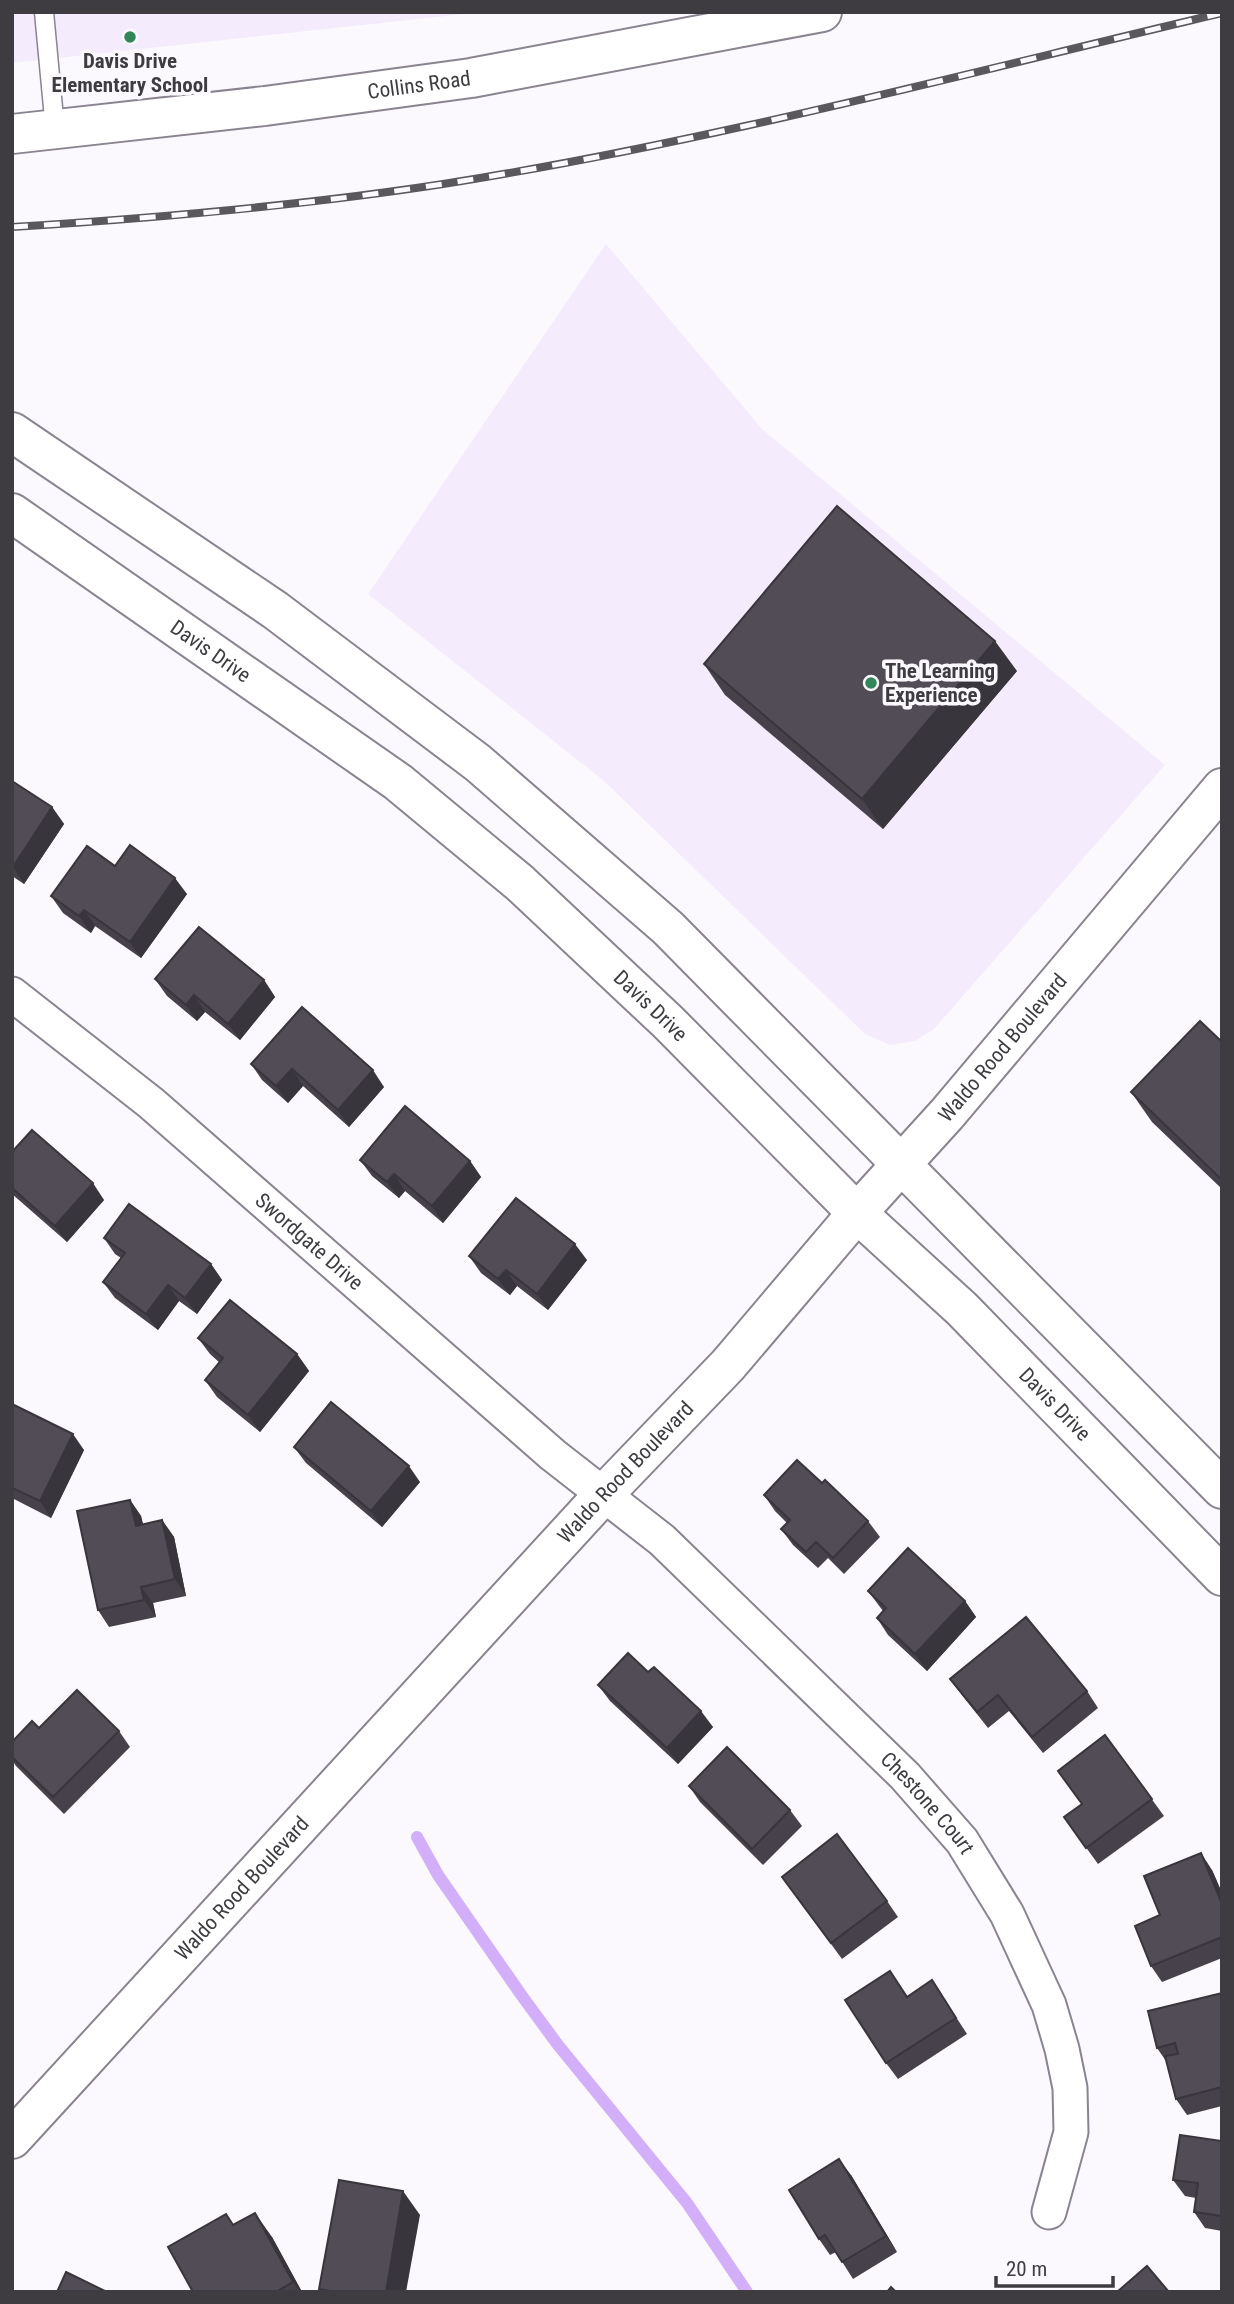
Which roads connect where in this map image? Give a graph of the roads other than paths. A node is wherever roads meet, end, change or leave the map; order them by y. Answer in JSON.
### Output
{"nodes":[{"id":1,"x":44,"y":12,"type":"edge"},
{"id":2,"x":822,"y":12,"type":"edge"},
{"id":3,"x":55,"y":129,"type":"junction"},
{"id":4,"x":12,"y":134,"type":"edge"},
{"id":5,"x":12,"y":432,"type":"edge"},
{"id":6,"x":12,"y":513,"type":"edge"},
{"id":7,"x":1222,"y":788,"type":"edge"},
{"id":8,"x":12,"y":994,"type":"edge"},
{"id":9,"x":902,"y":1167,"type":"junction"},
{"id":10,"x":857,"y":1213,"type":"junction"},
{"id":11,"x":1222,"y":1489,"type":"edge"},
{"id":12,"x":604,"y":1494,"type":"junction"},
{"id":13,"x":1222,"y":1576,"type":"edge"},
{"id":14,"x":12,"y":2139,"type":"edge"},
{"id":15,"x":1049,"y":2212,"type":"dead end"}],
"edges":[{"from":1,"to":3,"type":"lane"},
{"from":2,"to":3,"type":"main road","name":"Collins Road"},
{"from":3,"to":4,"type":"main road","name":"Collins Road"},
{"from":5,"to":9,"type":"main road"},
{"from":6,"to":10,"type":"main road","name":"Davis Drive"},
{"from":7,"to":9,"type":"main road","name":"Waldo Rood Boulevard"},
{"from":8,"to":12,"type":"street","name":"Swordgate Drive"},
{"from":9,"to":10,"type":"main road","name":"Waldo Rood Boulevard"},
{"from":9,"to":11,"type":"main road"},
{"from":10,"to":12,"type":"main road","name":"Waldo Rood Boulevard"},
{"from":10,"to":13,"type":"main road","name":"Davis Drive"},
{"from":12,"to":14,"type":"main road","name":"Waldo Rood Boulevard"},
{"from":12,"to":15,"type":"street","name":"Chestone Court"}]}
